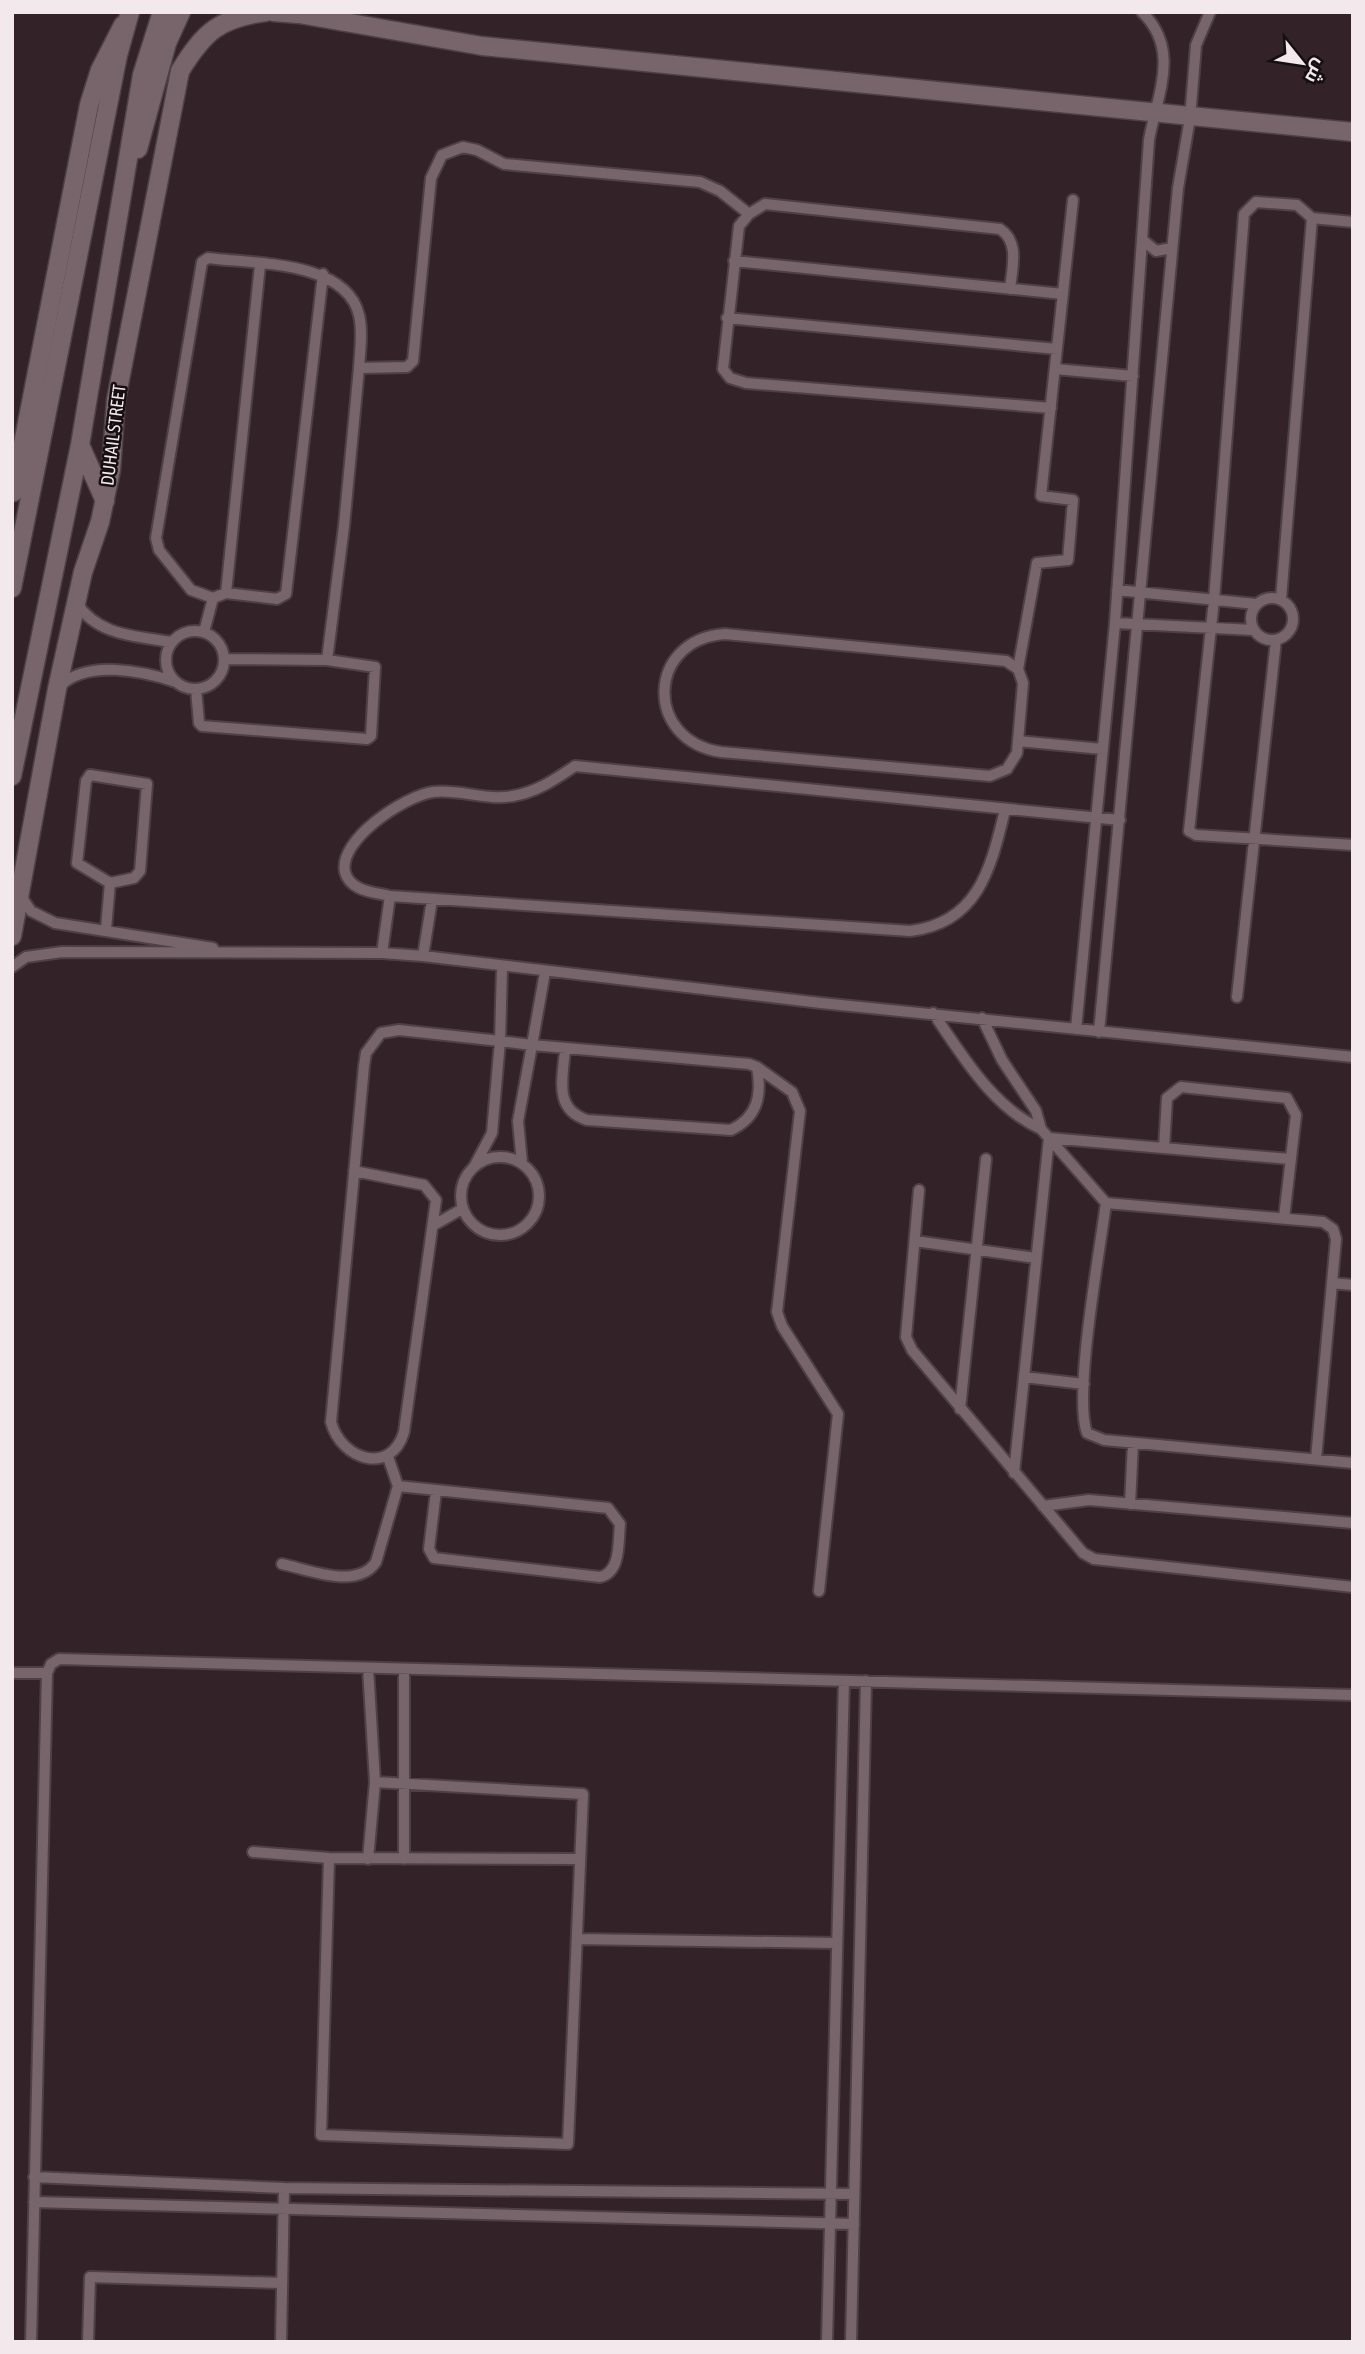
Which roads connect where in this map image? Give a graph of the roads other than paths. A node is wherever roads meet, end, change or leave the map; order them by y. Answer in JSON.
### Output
{"nodes":[{"id":1,"x":162,"y":12,"type":"edge"},
{"id":2,"x":181,"y":12,"type":"edge"},
{"id":3,"x":266,"y":12,"type":"edge"},
{"id":4,"x":273,"y":12,"type":"edge"},
{"id":5,"x":1142,"y":12,"type":"edge"},
{"id":6,"x":1210,"y":12,"type":"edge"},
{"id":7,"x":129,"y":14,"type":"edge"},
{"id":8,"x":1154,"y":114,"type":"junction"},
{"id":9,"x":1190,"y":117,"type":"junction"},
{"id":10,"x":1353,"y":132,"type":"edge"},
{"id":11,"x":125,"y":178,"type":"junction"},
{"id":12,"x":1073,"y":200,"type":"dead end"},
{"id":13,"x":748,"y":214,"type":"junction"},
{"id":14,"x":1312,"y":218,"type":"junction"},
{"id":15,"x":1353,"y":222,"type":"edge"},
{"id":16,"x":1144,"y":241,"type":"junction"},
{"id":17,"x":1172,"y":247,"type":"junction"},
{"id":18,"x":734,"y":261,"type":"junction"},
{"id":19,"x":260,"y":265,"type":"junction"},
{"id":20,"x":323,"y":274,"type":"junction"},
{"id":21,"x":1010,"y":289,"type":"junction"},
{"id":22,"x":1063,"y":294,"type":"junction"},
{"id":23,"x":727,"y":318,"type":"junction"},
{"id":24,"x":1057,"y":349,"type":"junction"},
{"id":25,"x":359,"y":368,"type":"junction"},
{"id":26,"x":1055,"y":369,"type":"junction"},
{"id":27,"x":1133,"y":376,"type":"junction"},
{"id":28,"x":1051,"y":408,"type":"junction"},
{"id":29,"x":80,"y":445,"type":"junction"},
{"id":30,"x":41,"y":446,"type":"junction"},
{"id":31,"x":13,"y":495,"type":"edge"},
{"id":32,"x":105,"y":501,"type":"junction"},
{"id":33,"x":12,"y":588,"type":"edge"},
{"id":34,"x":1117,"y":590,"type":"junction"},
{"id":35,"x":226,"y":593,"type":"junction"},
{"id":36,"x":1142,"y":593,"type":"junction"},
{"id":37,"x":213,"y":598,"type":"junction"},
{"id":38,"x":1281,"y":599,"type":"junction"},
{"id":39,"x":1213,"y":600,"type":"junction"},
{"id":40,"x":76,"y":602,"type":"junction"},
{"id":41,"x":1256,"y":604,"type":"junction"},
{"id":42,"x":1115,"y":623,"type":"junction"},
{"id":43,"x":1139,"y":623,"type":"junction"},
{"id":44,"x":1210,"y":628,"type":"junction"},
{"id":45,"x":1253,"y":630,"type":"junction"},
{"id":46,"x":204,"y":632,"type":"junction"},
{"id":47,"x":1276,"y":640,"type":"junction"},
{"id":48,"x":172,"y":642,"type":"junction"},
{"id":49,"x":224,"y":659,"type":"junction"},
{"id":50,"x":327,"y":660,"type":"junction"},
{"id":51,"x":1018,"y":669,"type":"junction"},
{"id":52,"x":176,"y":682,"type":"junction"},
{"id":53,"x":57,"y":689,"type":"junction"},
{"id":54,"x":196,"y":689,"type":"junction"},
{"id":55,"x":1018,"y":741,"type":"junction"},
{"id":56,"x":1102,"y":749,"type":"junction"},
{"id":57,"x":12,"y":776,"type":"edge"},
{"id":58,"x":1005,"y":810,"type":"junction"},
{"id":59,"x":1096,"y":818,"type":"junction"},
{"id":60,"x":1120,"y":820,"type":"junction"},
{"id":61,"x":1255,"y":838,"type":"junction"},
{"id":62,"x":1353,"y":845,"type":"edge"},
{"id":63,"x":110,"y":883,"type":"junction"},
{"id":64,"x":20,"y":895,"type":"junction"},
{"id":65,"x":390,"y":896,"type":"junction"},
{"id":66,"x":432,"y":900,"type":"junction"},
{"id":67,"x":106,"y":929,"type":"junction"},
{"id":68,"x":12,"y":936,"type":"edge"},
{"id":69,"x":382,"y":953,"type":"junction"},
{"id":70,"x":243,"y":954,"type":"junction"},
{"id":71,"x":423,"y":956,"type":"junction"},
{"id":72,"x":12,"y":967,"type":"edge"},
{"id":73,"x":502,"y":967,"type":"junction"},
{"id":74,"x":545,"y":972,"type":"junction"},
{"id":75,"x":1237,"y":998,"type":"dead end"},
{"id":76,"x":933,"y":1013,"type":"junction"},
{"id":77,"x":982,"y":1018,"type":"junction"},
{"id":78,"x":1076,"y":1029,"type":"junction"},
{"id":79,"x":1099,"y":1031,"type":"junction"},
{"id":80,"x":500,"y":1041,"type":"junction"},
{"id":81,"x":532,"y":1045,"type":"junction"},
{"id":82,"x":565,"y":1049,"type":"junction"},
{"id":83,"x":1353,"y":1057,"type":"edge"},
{"id":84,"x":757,"y":1067,"type":"junction"},
{"id":85,"x":1045,"y":1133,"type":"junction"},
{"id":86,"x":1164,"y":1148,"type":"junction"},
{"id":87,"x":986,"y":1159,"type":"dead end"},
{"id":88,"x":1290,"y":1159,"type":"junction"},
{"id":89,"x":522,"y":1163,"type":"junction"},
{"id":90,"x":475,"y":1165,"type":"junction"},
{"id":91,"x":354,"y":1171,"type":"junction"},
{"id":92,"x":919,"y":1190,"type":"dead end"},
{"id":93,"x":1106,"y":1203,"type":"junction"},
{"id":94,"x":462,"y":1209,"type":"junction"},
{"id":95,"x":1284,"y":1218,"type":"junction"},
{"id":96,"x":434,"y":1225,"type":"junction"},
{"id":97,"x":915,"y":1241,"type":"junction"},
{"id":98,"x":976,"y":1251,"type":"junction"},
{"id":99,"x":1036,"y":1258,"type":"junction"},
{"id":100,"x":1332,"y":1283,"type":"junction"},
{"id":101,"x":1353,"y":1285,"type":"edge"},
{"id":102,"x":1024,"y":1377,"type":"junction"},
{"id":103,"x":1084,"y":1384,"type":"junction"},
{"id":104,"x":960,"y":1409,"type":"junction"},
{"id":105,"x":1133,"y":1443,"type":"junction"},
{"id":106,"x":388,"y":1457,"type":"junction"},
{"id":107,"x":1316,"y":1459,"type":"junction"},
{"id":108,"x":1353,"y":1463,"type":"edge"},
{"id":109,"x":1014,"y":1472,"type":"junction"},
{"id":110,"x":398,"y":1486,"type":"junction"},
{"id":111,"x":436,"y":1492,"type":"junction"},
{"id":112,"x":1130,"y":1504,"type":"junction"},
{"id":113,"x":1043,"y":1506,"type":"junction"},
{"id":114,"x":1353,"y":1523,"type":"edge"},
{"id":115,"x":282,"y":1564,"type":"dead end"},
{"id":116,"x":1353,"y":1587,"type":"edge"},
{"id":117,"x":819,"y":1591,"type":"dead end"},
{"id":118,"x":368,"y":1668,"type":"junction"},
{"id":119,"x":404,"y":1668,"type":"junction"},
{"id":120,"x":12,"y":1673,"type":"edge"},
{"id":121,"x":47,"y":1673,"type":"junction"},
{"id":122,"x":844,"y":1681,"type":"junction"},
{"id":123,"x":866,"y":1681,"type":"junction"},
{"id":124,"x":1353,"y":1695,"type":"edge"},
{"id":125,"x":375,"y":1783,"type":"junction"},
{"id":126,"x":402,"y":1784,"type":"junction"},
{"id":127,"x":253,"y":1852,"type":"dead end"},
{"id":128,"x":329,"y":1858,"type":"junction"},
{"id":129,"x":368,"y":1858,"type":"junction"},
{"id":130,"x":404,"y":1858,"type":"junction"},
{"id":131,"x":580,"y":1859,"type":"junction"},
{"id":132,"x":577,"y":1939,"type":"junction"},
{"id":133,"x":837,"y":1943,"type":"junction"},
{"id":134,"x":34,"y":2177,"type":"junction"},
{"id":135,"x":284,"y":2188,"type":"junction"},
{"id":136,"x":829,"y":2194,"type":"junction"},
{"id":137,"x":854,"y":2194,"type":"junction"},
{"id":138,"x":34,"y":2202,"type":"junction"},
{"id":139,"x":283,"y":2207,"type":"junction"},
{"id":140,"x":828,"y":2224,"type":"junction"},
{"id":141,"x":854,"y":2224,"type":"junction"},
{"id":142,"x":282,"y":2283,"type":"junction"},
{"id":143,"x":31,"y":2342,"type":"edge"},
{"id":144,"x":88,"y":2342,"type":"edge"},
{"id":145,"x":281,"y":2342,"type":"edge"},
{"id":146,"x":827,"y":2342,"type":"edge"},
{"id":147,"x":851,"y":2342,"type":"edge"}],
"edges":[{"from":1,"to":11,"type":"street","name":"DUHAIL STREET"},
{"from":2,"to":11,"type":"street"},
{"from":3,"to":32,"type":"street","name":"DUHAIL STREET"},
{"from":4,"to":8,"type":"street"},
{"from":5,"to":8,"type":"lane"},
{"from":6,"to":9,"type":"lane"},
{"from":7,"to":30,"type":"street"},
{"from":7,"to":31,"type":"street"},
{"from":8,"to":9,"type":"street"},
{"from":8,"to":16,"type":"lane"},
{"from":9,"to":10,"type":"street"},
{"from":9,"to":17,"type":"lane"},
{"from":11,"to":29,"type":"street","name":"DUHAIL STREET"},
{"from":12,"to":22,"type":"lane"},
{"from":13,"to":18,"type":"lane"},
{"from":13,"to":21,"type":"lane"},
{"from":13,"to":25,"type":"lane"},
{"from":14,"to":15,"type":"lane"},
{"from":14,"to":38,"type":"lane"},
{"from":14,"to":39,"type":"lane"},
{"from":16,"to":17,"type":"lane"},
{"from":16,"to":27,"type":"lane"},
{"from":17,"to":36,"type":"lane"},
{"from":18,"to":21,"type":"lane"},
{"from":18,"to":23,"type":"lane"},
{"from":19,"to":20,"type":"lane"},
{"from":19,"to":35,"type":"lane"},
{"from":19,"to":37,"type":"lane"},
{"from":20,"to":25,"type":"lane"},
{"from":20,"to":35,"type":"lane"},
{"from":21,"to":22,"type":"lane"},
{"from":22,"to":24,"type":"lane"},
{"from":23,"to":24,"type":"lane"},
{"from":23,"to":28,"type":"lane"},
{"from":24,"to":26,"type":"lane"},
{"from":25,"to":50,"type":"lane"},
{"from":26,"to":27,"type":"lane"},
{"from":26,"to":28,"type":"lane"},
{"from":27,"to":34,"type":"lane"},
{"from":28,"to":51,"type":"lane"},
{"from":29,"to":32,"type":"street"},
{"from":29,"to":57,"type":"street","name":"DUHAIL STREET"},
{"from":30,"to":31,"type":"street"},
{"from":30,"to":33,"type":"street"},
{"from":32,"to":40,"type":"street","name":"DUHAIL STREET"},
{"from":34,"to":36,"type":"lane"},
{"from":34,"to":42,"type":"lane"},
{"from":35,"to":37,"type":"lane"},
{"from":36,"to":39,"type":"lane"},
{"from":36,"to":43,"type":"lane"},
{"from":37,"to":46,"type":"lane"},
{"from":38,"to":41,"type":"lane"},
{"from":38,"to":47,"type":"lane"},
{"from":39,"to":41,"type":"lane"},
{"from":39,"to":44,"type":"lane"},
{"from":40,"to":48,"type":"lane"},
{"from":40,"to":53,"type":"street","name":"DUHAIL STREET"},
{"from":41,"to":45,"type":"lane"},
{"from":42,"to":43,"type":"lane"},
{"from":42,"to":56,"type":"lane"},
{"from":43,"to":44,"type":"lane"},
{"from":43,"to":60,"type":"lane"},
{"from":44,"to":45,"type":"lane"},
{"from":44,"to":61,"type":"lane"},
{"from":45,"to":47,"type":"lane"},
{"from":46,"to":48,"type":"lane"},
{"from":46,"to":49,"type":"lane"},
{"from":47,"to":61,"type":"lane"},
{"from":48,"to":52,"type":"lane"},
{"from":49,"to":50,"type":"lane"},
{"from":49,"to":54,"type":"lane"},
{"from":50,"to":54,"type":"lane"},
{"from":51,"to":55,"type":"lane"},
{"from":51,"to":55,"type":"lane"},
{"from":52,"to":53,"type":"lane"},
{"from":52,"to":54,"type":"lane"},
{"from":53,"to":64,"type":"street","name":"DUHAIL STREET"},
{"from":55,"to":56,"type":"lane"},
{"from":56,"to":59,"type":"lane"},
{"from":58,"to":59,"type":"lane"},
{"from":58,"to":65,"type":"lane"},
{"from":58,"to":66,"type":"lane"},
{"from":59,"to":60,"type":"lane"},
{"from":59,"to":78,"type":"lane"},
{"from":60,"to":79,"type":"lane"},
{"from":61,"to":62,"type":"lane"},
{"from":61,"to":75,"type":"lane"},
{"from":63,"to":63,"type":"lane"},
{"from":63,"to":67,"type":"lane"},
{"from":64,"to":67,"type":"lane"},
{"from":64,"to":68,"type":"street","name":"DUHAIL STREET"},
{"from":65,"to":66,"type":"lane"},
{"from":65,"to":69,"type":"lane"},
{"from":66,"to":71,"type":"lane"},
{"from":67,"to":70,"type":"lane"},
{"from":69,"to":70,"type":"lane"},
{"from":69,"to":71,"type":"lane"},
{"from":70,"to":72,"type":"lane"},
{"from":71,"to":73,"type":"lane"},
{"from":73,"to":74,"type":"lane"},
{"from":73,"to":80,"type":"lane"},
{"from":74,"to":76,"type":"lane"},
{"from":74,"to":81,"type":"lane"},
{"from":76,"to":77,"type":"lane"},
{"from":76,"to":85,"type":"lane"},
{"from":77,"to":78,"type":"lane"},
{"from":77,"to":85,"type":"lane"},
{"from":78,"to":79,"type":"lane"},
{"from":79,"to":83,"type":"lane"},
{"from":80,"to":81,"type":"lane"},
{"from":80,"to":90,"type":"lane"},
{"from":80,"to":91,"type":"lane"},
{"from":81,"to":82,"type":"lane"},
{"from":81,"to":89,"type":"lane"},
{"from":82,"to":84,"type":"lane"},
{"from":82,"to":84,"type":"lane"},
{"from":84,"to":117,"type":"lane"},
{"from":85,"to":86,"type":"lane"},
{"from":85,"to":93,"type":"lane"},
{"from":85,"to":99,"type":"lane"},
{"from":86,"to":88,"type":"lane"},
{"from":86,"to":88,"type":"lane"},
{"from":87,"to":98,"type":"lane"},
{"from":88,"to":95,"type":"lane"},
{"from":89,"to":90,"type":"lane"},
{"from":89,"to":94,"type":"lane"},
{"from":90,"to":94,"type":"lane"},
{"from":91,"to":96,"type":"lane"},
{"from":91,"to":106,"type":"lane"},
{"from":92,"to":97,"type":"lane"},
{"from":93,"to":95,"type":"lane"},
{"from":93,"to":103,"type":"lane"},
{"from":94,"to":96,"type":"lane"},
{"from":95,"to":100,"type":"lane"},
{"from":96,"to":106,"type":"lane"},
{"from":97,"to":98,"type":"lane"},
{"from":97,"to":104,"type":"lane"},
{"from":98,"to":99,"type":"lane"},
{"from":98,"to":104,"type":"lane"},
{"from":99,"to":102,"type":"lane"},
{"from":100,"to":101,"type":"lane"},
{"from":100,"to":107,"type":"lane"},
{"from":102,"to":103,"type":"lane"},
{"from":102,"to":109,"type":"lane"},
{"from":103,"to":105,"type":"lane"},
{"from":104,"to":109,"type":"lane"},
{"from":105,"to":107,"type":"lane"},
{"from":105,"to":112,"type":"lane"},
{"from":106,"to":110,"type":"lane"},
{"from":107,"to":108,"type":"lane"},
{"from":109,"to":113,"type":"lane"},
{"from":110,"to":111,"type":"lane"},
{"from":110,"to":115,"type":"lane"},
{"from":111,"to":111,"type":"lane"},
{"from":112,"to":113,"type":"lane"},
{"from":112,"to":114,"type":"lane"},
{"from":113,"to":116,"type":"lane"},
{"from":118,"to":119,"type":"lane"},
{"from":118,"to":121,"type":"lane"},
{"from":118,"to":125,"type":"lane"},
{"from":119,"to":122,"type":"lane"},
{"from":119,"to":126,"type":"lane"},
{"from":120,"to":121,"type":"lane"},
{"from":121,"to":134,"type":"lane"},
{"from":122,"to":123,"type":"lane"},
{"from":122,"to":133,"type":"lane"},
{"from":123,"to":124,"type":"lane"},
{"from":123,"to":137,"type":"lane"},
{"from":125,"to":126,"type":"lane"},
{"from":125,"to":129,"type":"lane"},
{"from":126,"to":130,"type":"lane"},
{"from":126,"to":131,"type":"lane"},
{"from":127,"to":128,"type":"lane"},
{"from":128,"to":129,"type":"lane"},
{"from":128,"to":132,"type":"lane"},
{"from":129,"to":130,"type":"lane"},
{"from":130,"to":131,"type":"lane"},
{"from":131,"to":132,"type":"lane"},
{"from":132,"to":133,"type":"lane"},
{"from":133,"to":136,"type":"lane"},
{"from":134,"to":135,"type":"lane"},
{"from":134,"to":138,"type":"lane"},
{"from":135,"to":136,"type":"lane"},
{"from":135,"to":139,"type":"lane"},
{"from":136,"to":137,"type":"lane"},
{"from":136,"to":140,"type":"lane"},
{"from":137,"to":141,"type":"lane"},
{"from":138,"to":139,"type":"lane"},
{"from":138,"to":143,"type":"lane"},
{"from":139,"to":140,"type":"lane"},
{"from":139,"to":142,"type":"lane"},
{"from":140,"to":141,"type":"lane"},
{"from":140,"to":146,"type":"lane"},
{"from":141,"to":147,"type":"lane"},
{"from":142,"to":144,"type":"lane"},
{"from":142,"to":145,"type":"lane"}]}
